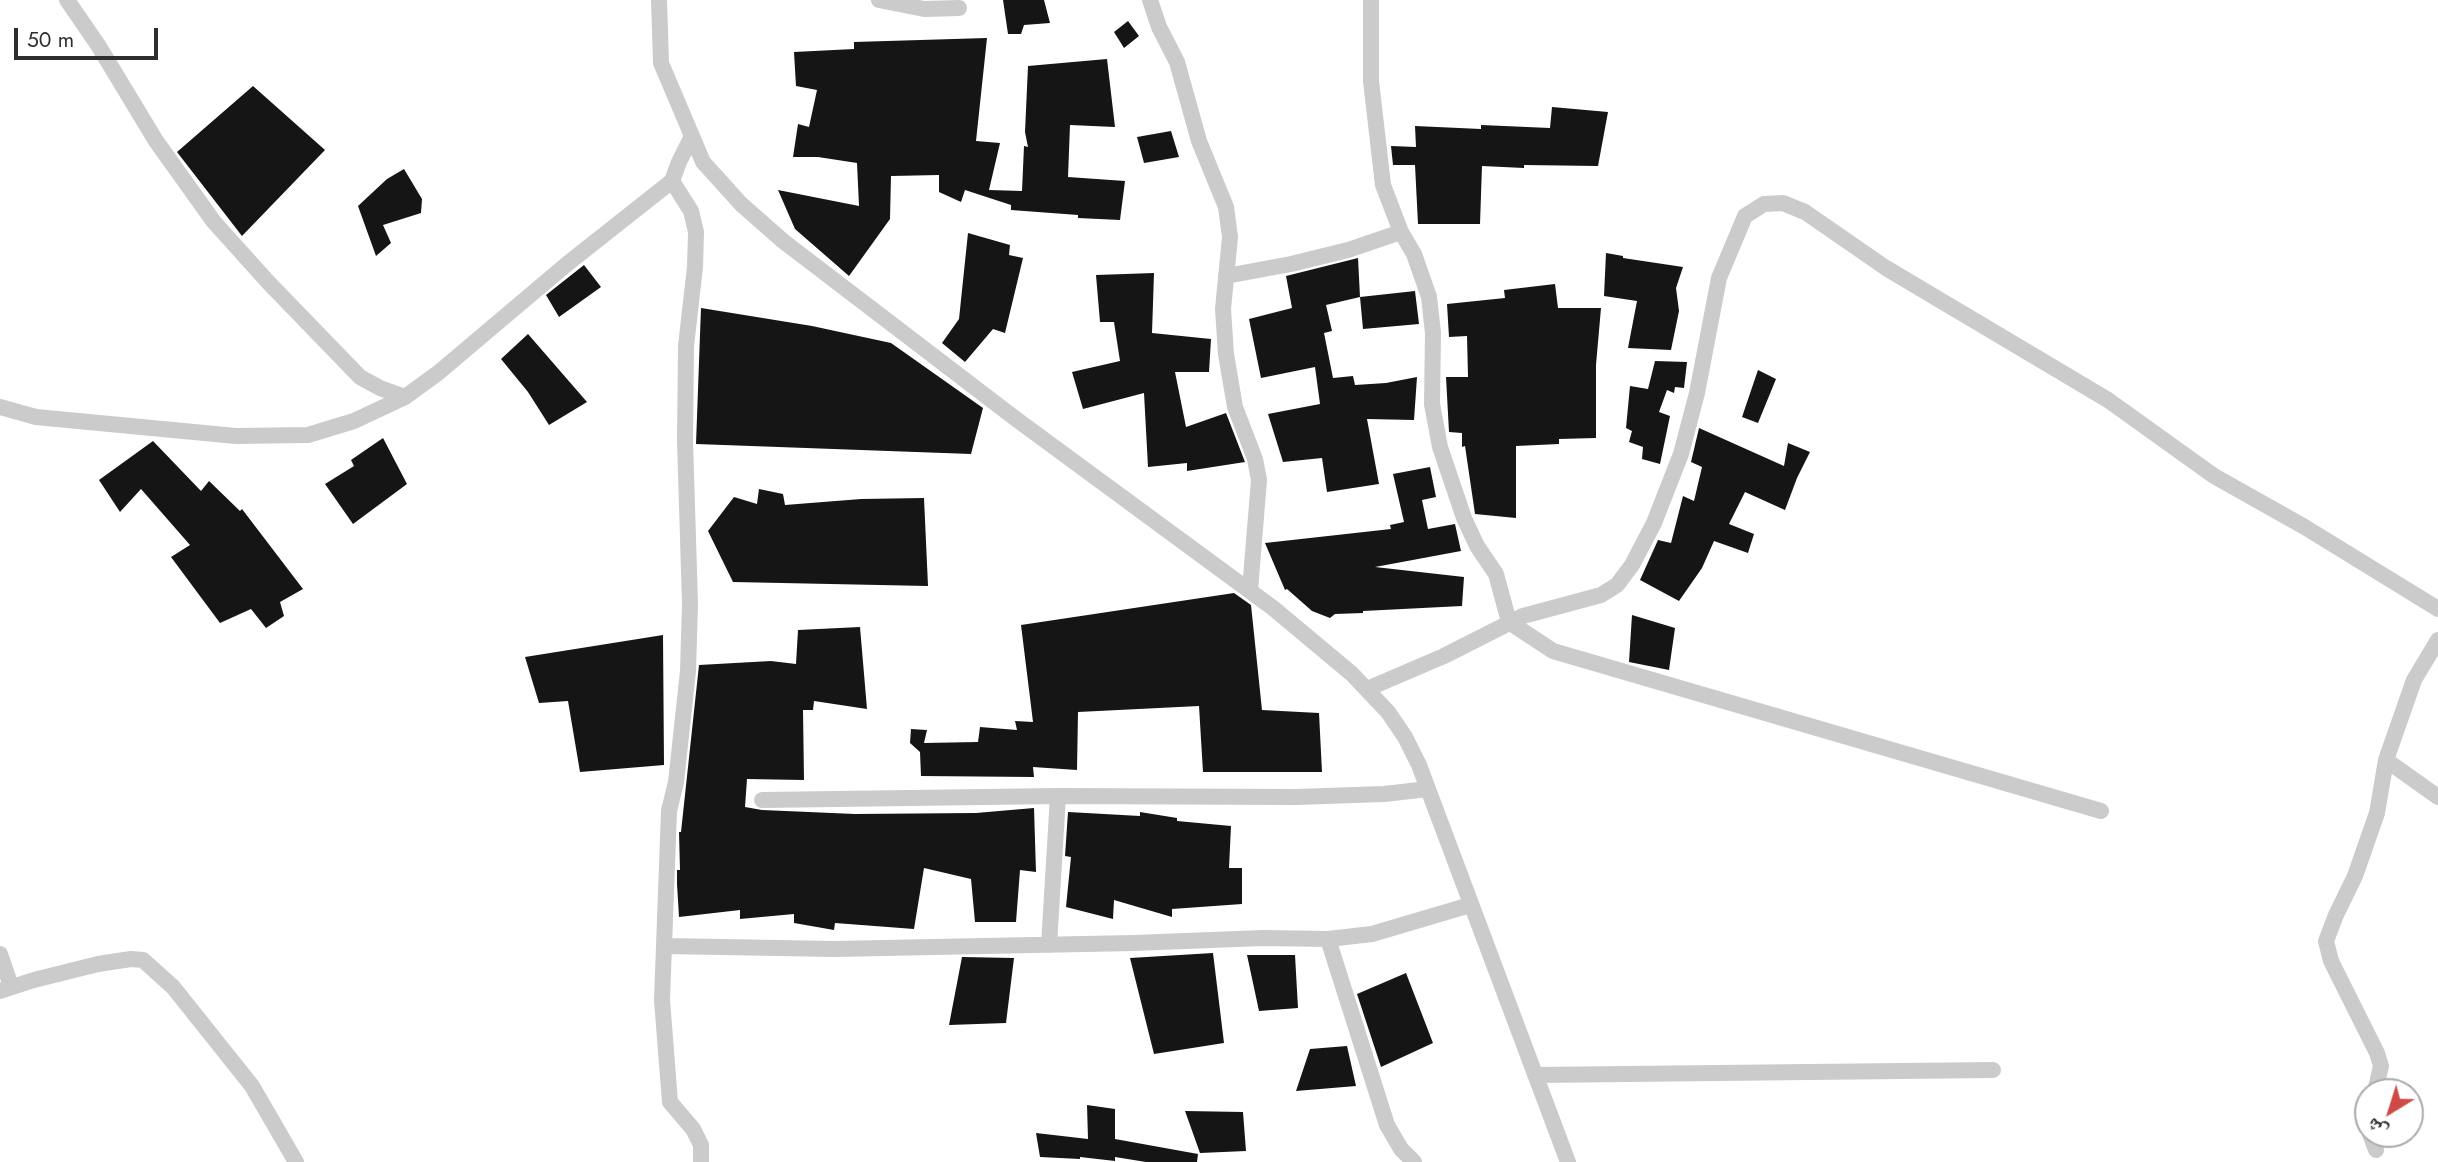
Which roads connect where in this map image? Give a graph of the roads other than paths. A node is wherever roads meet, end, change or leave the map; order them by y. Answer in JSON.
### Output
{"nodes":[{"id":1,"x":67,"y":0,"type":"edge"},
{"id":2,"x":659,"y":0,"type":"edge"},
{"id":3,"x":879,"y":0,"type":"edge"},
{"id":4,"x":1150,"y":0,"type":"edge"},
{"id":5,"x":1371,"y":0,"type":"edge"},
{"id":6,"x":959,"y":8,"type":"dead end"},
{"id":7,"x":691,"y":138,"type":"junction"},
{"id":8,"x":673,"y":181,"type":"junction"},
{"id":9,"x":1401,"y":232,"type":"junction"},
{"id":10,"x":1226,"y":276,"type":"junction"},
{"id":11,"x":405,"y":397,"type":"junction"},
{"id":12,"x":0,"y":407,"type":"edge"},
{"id":13,"x":1250,"y":590,"type":"junction"},
{"id":14,"x":2438,"y":609,"type":"edge"},
{"id":15,"x":1509,"y":622,"type":"junction"},
{"id":16,"x":2438,"y":640,"type":"edge"},
{"id":17,"x":1367,"y":689,"type":"junction"},
{"id":18,"x":2386,"y":760,"type":"junction"},
{"id":19,"x":1428,"y":789,"type":"junction"},
{"id":20,"x":1058,"y":796,"type":"junction"},
{"id":21,"x":2438,"y":797,"type":"edge"},
{"id":22,"x":762,"y":800,"type":"dead end"},
{"id":23,"x":2101,"y":811,"type":"dead end"},
{"id":24,"x":1470,"y":905,"type":"junction"},
{"id":25,"x":1328,"y":939,"type":"junction"},
{"id":26,"x":1049,"y":945,"type":"junction"},
{"id":27,"x":665,"y":946,"type":"junction"},
{"id":28,"x":0,"y":954,"type":"edge"},
{"id":29,"x":6,"y":989,"type":"edge"},
{"id":30,"x":1993,"y":1070,"type":"dead end"},
{"id":31,"x":1535,"y":1075,"type":"junction"},
{"id":32,"x":2378,"y":1078,"type":"edge"},
{"id":33,"x":296,"y":1162,"type":"edge"},
{"id":34,"x":701,"y":1162,"type":"edge"},
{"id":35,"x":1414,"y":1162,"type":"edge"},
{"id":36,"x":1568,"y":1162,"type":"edge"}],
"edges":[{"from":1,"to":11,"type":"street"},
{"from":2,"to":7,"type":"street"},
{"from":3,"to":6,"type":"street"},
{"from":4,"to":10,"type":"street"},
{"from":5,"to":9,"type":"street"},
{"from":7,"to":8,"type":"street"},
{"from":7,"to":13,"type":"street"},
{"from":8,"to":11,"type":"street"},
{"from":8,"to":27,"type":"street"},
{"from":9,"to":10,"type":"street"},
{"from":9,"to":15,"type":"street"},
{"from":10,"to":13,"type":"street"},
{"from":11,"to":12,"type":"street"},
{"from":13,"to":17,"type":"street"},
{"from":14,"to":15,"type":"street"},
{"from":15,"to":17,"type":"street"},
{"from":15,"to":23,"type":"street"},
{"from":16,"to":18,"type":"street"},
{"from":17,"to":19,"type":"street"},
{"from":18,"to":21,"type":"street"},
{"from":18,"to":32,"type":"street"},
{"from":19,"to":20,"type":"street"},
{"from":19,"to":24,"type":"street"},
{"from":20,"to":22,"type":"street"},
{"from":20,"to":26,"type":"street"},
{"from":24,"to":25,"type":"street"},
{"from":24,"to":31,"type":"street"},
{"from":25,"to":26,"type":"street"},
{"from":25,"to":35,"type":"street"},
{"from":26,"to":27,"type":"street"},
{"from":27,"to":34,"type":"street"},
{"from":28,"to":29,"type":"street"},
{"from":29,"to":33,"type":"street"},
{"from":30,"to":31,"type":"street"},
{"from":31,"to":36,"type":"street"}]}
